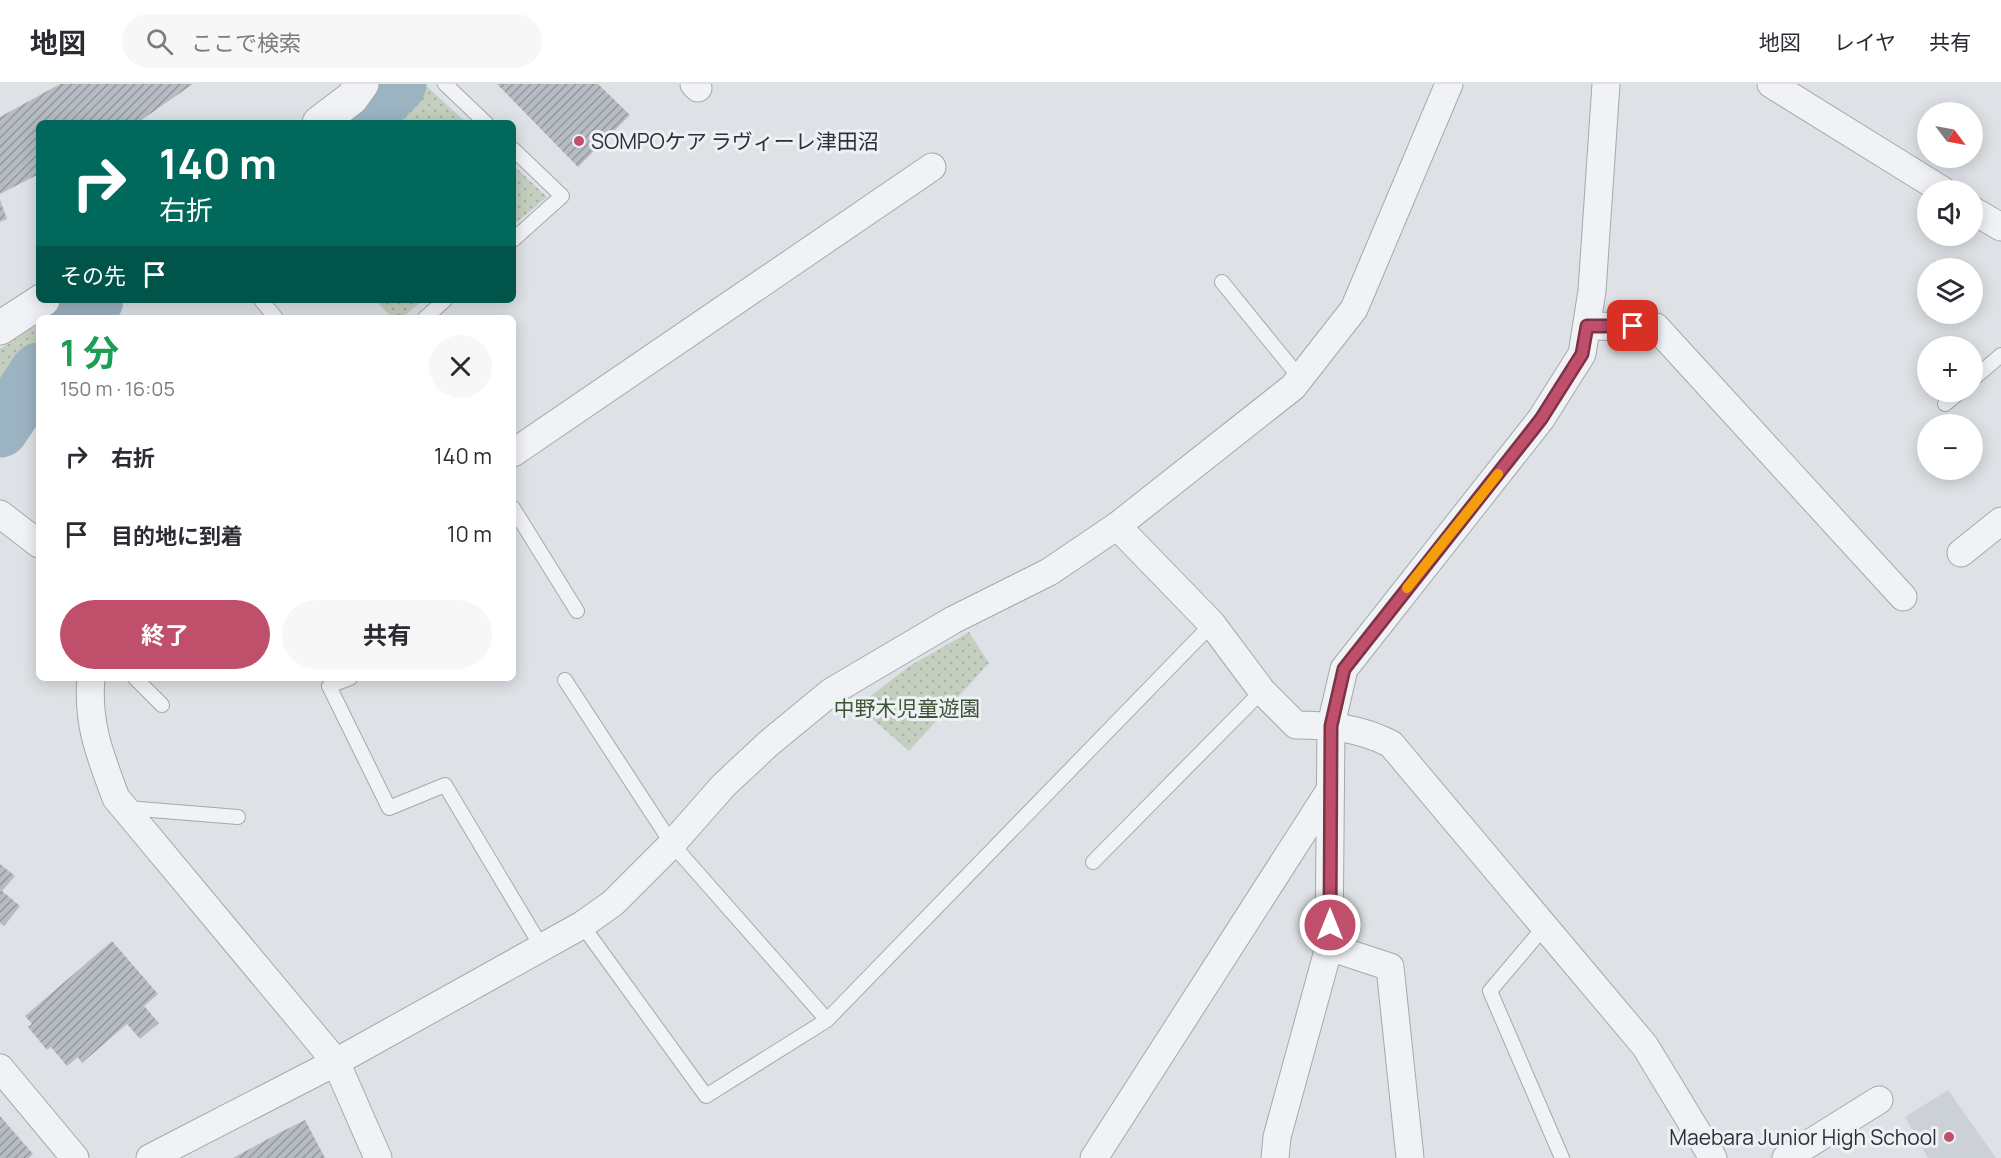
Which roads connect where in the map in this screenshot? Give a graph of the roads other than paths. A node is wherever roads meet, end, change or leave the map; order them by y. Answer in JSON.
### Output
{"nodes":[{"id":1,"x":362,"y":84,"type":"edge"},
{"id":2,"x":446,"y":84,"type":"edge"},
{"id":3,"x":1449,"y":84,"type":"edge"},
{"id":4,"x":1606,"y":84,"type":"edge"},
{"id":5,"x":1771,"y":84,"type":"edge"},
{"id":6,"x":323,"y":120,"type":"edge"},
{"id":7,"x":483,"y":120,"type":"edge"},
{"id":8,"x":516,"y":152,"type":"edge"},
{"id":9,"x":932,"y":167,"type":"dead end"},
{"id":10,"x":1926,"y":180,"type":"edge"},
{"id":11,"x":1983,"y":216,"type":"edge"},
{"id":12,"x":2001,"y":227,"type":"edge"},
{"id":13,"x":516,"y":237,"type":"edge"},
{"id":14,"x":1222,"y":282,"type":"dead end"},
{"id":15,"x":39,"y":303,"type":"edge"},
{"id":16,"x":264,"y":303,"type":"edge"},
{"id":17,"x":442,"y":303,"type":"edge"},
{"id":18,"x":274,"y":315,"type":"edge"},
{"id":19,"x":428,"y":315,"type":"edge"},
{"id":20,"x":1587,"y":326,"type":"junction"},
{"id":21,"x":0,"y":328,"type":"edge"},
{"id":22,"x":2001,"y":355,"type":"edge"},
{"id":23,"x":1983,"y":371,"type":"edge"},
{"id":24,"x":1300,"y":378,"type":"junction"},
{"id":25,"x":1948,"y":402,"type":"edge"},
{"id":26,"x":1945,"y":404,"type":"dead end"},
{"id":27,"x":516,"y":451,"type":"edge"},
{"id":28,"x":516,"y":513,"type":"edge"},
{"id":29,"x":0,"y":514,"type":"edge"},
{"id":30,"x":2001,"y":521,"type":"edge"},
{"id":31,"x":1117,"y":526,"type":"junction"},
{"id":32,"x":36,"y":542,"type":"edge"},
{"id":33,"x":1960,"y":553,"type":"dead end"},
{"id":34,"x":1903,"y":597,"type":"dead end"},
{"id":35,"x":577,"y":611,"type":"dead end"},
{"id":36,"x":1212,"y":624,"type":"junction"},
{"id":37,"x":565,"y":680,"type":"dead end"},
{"id":38,"x":91,"y":681,"type":"edge"},
{"id":39,"x":138,"y":681,"type":"edge"},
{"id":40,"x":342,"y":681,"type":"edge"},
{"id":41,"x":1262,"y":691,"type":"junction"},
{"id":42,"x":162,"y":705,"type":"dead end"},
{"id":43,"x":1331,"y":726,"type":"junction"},
{"id":44,"x":1330,"y":790,"type":"junction"},
{"id":45,"x":125,"y":808,"type":"junction"},
{"id":46,"x":238,"y":817,"type":"dead end"},
{"id":47,"x":672,"y":844,"type":"junction"},
{"id":48,"x":1093,"y":862,"type":"dead end"},
{"id":49,"x":582,"y":925,"type":"junction"},
{"id":50,"x":1545,"y":926,"type":"junction"},
{"id":51,"x":541,"y":946,"type":"junction"},
{"id":52,"x":1329,"y":947,"type":"junction"},
{"id":53,"x":827,"y":1020,"type":"junction"},
{"id":54,"x":336,"y":1062,"type":"junction"},
{"id":55,"x":0,"y":1068,"type":"edge"},
{"id":56,"x":1879,"y":1100,"type":"dead end"},
{"id":57,"x":75,"y":1158,"type":"edge"},
{"id":58,"x":150,"y":1158,"type":"edge"},
{"id":59,"x":378,"y":1158,"type":"edge"},
{"id":60,"x":1094,"y":1158,"type":"edge"},
{"id":61,"x":1275,"y":1158,"type":"edge"},
{"id":62,"x":1410,"y":1158,"type":"edge"},
{"id":63,"x":1562,"y":1158,"type":"edge"},
{"id":64,"x":1713,"y":1158,"type":"edge"},
{"id":65,"x":1786,"y":1158,"type":"edge"}],
"edges":[{"from":1,"to":6,"type":"street"},
{"from":2,"to":7,"type":"lane"},
{"from":3,"to":24,"type":"street"},
{"from":4,"to":20,"type":"street"},
{"from":5,"to":10,"type":"street"},
{"from":8,"to":13,"type":"lane"},
{"from":9,"to":27,"type":"street"},
{"from":11,"to":12,"type":"street"},
{"from":14,"to":24,"type":"lane"},
{"from":15,"to":21,"type":"street"},
{"from":16,"to":18,"type":"lane"},
{"from":17,"to":19,"type":"lane"},
{"from":20,"to":34,"type":"street"},
{"from":20,"to":43,"type":"street"},
{"from":22,"to":23,"type":"lane"},
{"from":24,"to":31,"type":"street"},
{"from":25,"to":26,"type":"lane"},
{"from":28,"to":35,"type":"lane"},
{"from":29,"to":32,"type":"street"},
{"from":30,"to":33,"type":"street"},
{"from":31,"to":36,"type":"street"},
{"from":31,"to":47,"type":"street"},
{"from":36,"to":41,"type":"street"},
{"from":36,"to":53,"type":"lane"},
{"from":37,"to":47,"type":"lane"},
{"from":38,"to":45,"type":"street"},
{"from":39,"to":42,"type":"lane"},
{"from":40,"to":51,"type":"lane"},
{"from":41,"to":43,"type":"street"},
{"from":41,"to":48,"type":"lane"},
{"from":43,"to":44,"type":"street"},
{"from":43,"to":50,"type":"street"},
{"from":44,"to":52,"type":"street"},
{"from":44,"to":60,"type":"street"},
{"from":45,"to":46,"type":"lane"},
{"from":45,"to":54,"type":"street"},
{"from":47,"to":49,"type":"street"},
{"from":47,"to":53,"type":"lane"},
{"from":49,"to":51,"type":"street"},
{"from":49,"to":53,"type":"lane"},
{"from":50,"to":63,"type":"lane"},
{"from":50,"to":64,"type":"street"},
{"from":51,"to":54,"type":"street"},
{"from":52,"to":61,"type":"street"},
{"from":52,"to":62,"type":"street"},
{"from":54,"to":58,"type":"street"},
{"from":54,"to":59,"type":"street"},
{"from":55,"to":57,"type":"street"},
{"from":56,"to":65,"type":"street"}]}
